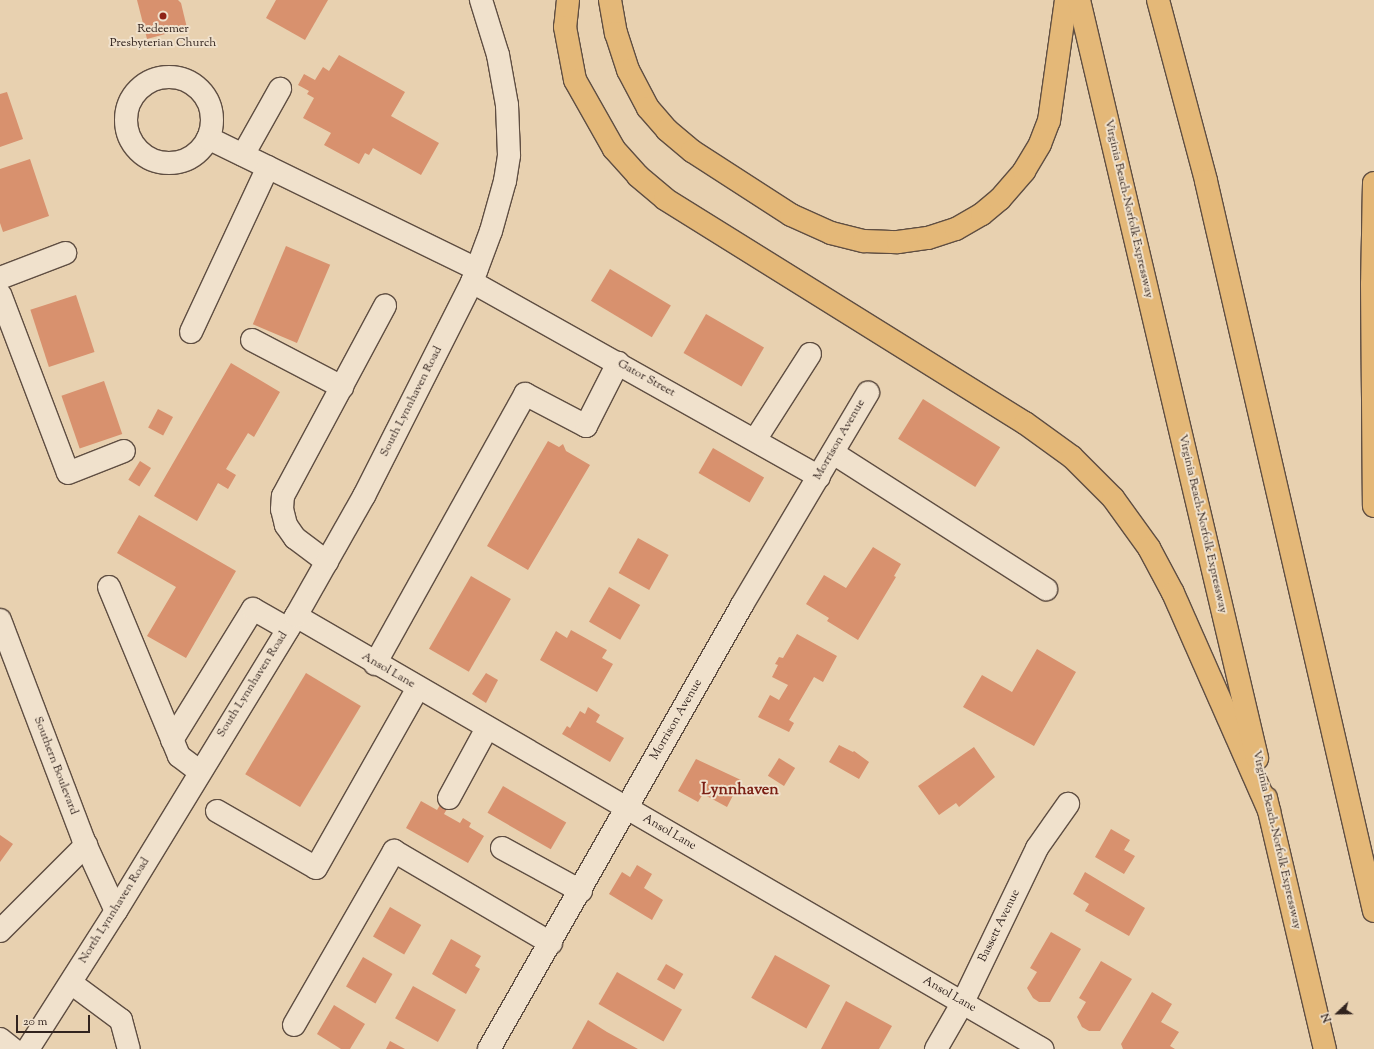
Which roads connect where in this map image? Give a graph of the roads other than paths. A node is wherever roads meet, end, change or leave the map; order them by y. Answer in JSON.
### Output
{"nodes":[{"id":1,"x":481,"y":0,"type":"edge"},
{"id":2,"x":568,"y":0,"type":"edge"},
{"id":3,"x":610,"y":0,"type":"edge"},
{"id":4,"x":1066,"y":0,"type":"edge"},
{"id":5,"x":1079,"y":0,"type":"edge"},
{"id":6,"x":1158,"y":0,"type":"edge"},
{"id":7,"x":280,"y":89,"type":"dead end"},
{"id":8,"x":208,"y":138,"type":"dead end"},
{"id":9,"x":242,"y":155,"type":"junction"},
{"id":10,"x":268,"y":167,"type":"junction"},
{"id":11,"x":1374,"y":182,"type":"edge"},
{"id":12,"x":65,"y":253,"type":"dead end"},
{"id":13,"x":474,"y":276,"type":"junction"},
{"id":14,"x":0,"y":278,"type":"edge"},
{"id":15,"x":0,"y":294,"type":"edge"},
{"id":16,"x":385,"y":306,"type":"dead end"},
{"id":17,"x":190,"y":332,"type":"dead end"},
{"id":18,"x":252,"y":340,"type":"dead end"},
{"id":19,"x":810,"y":354,"type":"dead end"},
{"id":20,"x":618,"y":363,"type":"junction"},
{"id":21,"x":342,"y":387,"type":"junction"},
{"id":22,"x":868,"y":393,"type":"dead end"},
{"id":23,"x":755,"y":440,"type":"junction"},
{"id":24,"x":124,"y":451,"type":"dead end"},
{"id":25,"x":833,"y":453,"type":"junction"},
{"id":26,"x":819,"y":477,"type":"junction"},
{"id":27,"x":1374,"y":506,"type":"edge"},
{"id":28,"x":327,"y":562,"type":"junction"},
{"id":29,"x":109,"y":587,"type":"dead end"},
{"id":30,"x":1046,"y":589,"type":"dead end"},
{"id":31,"x":0,"y":620,"type":"edge"},
{"id":32,"x":292,"y":622,"type":"junction"},
{"id":33,"x":6,"y":660,"type":"edge"},
{"id":34,"x":376,"y":664,"type":"junction"},
{"id":35,"x":418,"y":688,"type":"junction"},
{"id":36,"x":487,"y":728,"type":"junction"},
{"id":37,"x":172,"y":740,"type":"junction"},
{"id":38,"x":200,"y":772,"type":"junction"},
{"id":39,"x":449,"y":798,"type":"dead end"},
{"id":40,"x":1068,"y":804,"type":"dead end"},
{"id":41,"x":627,"y":809,"type":"junction"},
{"id":42,"x":217,"y":811,"type":"dead end"},
{"id":43,"x":1269,"y":811,"type":"junction"},
{"id":44,"x":86,"y":845,"type":"junction"},
{"id":45,"x":502,"y":848,"type":"dead end"},
{"id":46,"x":581,"y":891,"type":"junction"},
{"id":47,"x":116,"y":911,"type":"junction"},
{"id":48,"x":1374,"y":911,"type":"edge"},
{"id":49,"x":0,"y":931,"type":"edge"},
{"id":50,"x":551,"y":943,"type":"junction"},
{"id":51,"x":71,"y":983,"type":"junction"},
{"id":52,"x":963,"y":1002,"type":"junction"},
{"id":53,"x":294,"y":1025,"type":"dead end"},
{"id":54,"x":0,"y":1039,"type":"edge"},
{"id":55,"x":130,"y":1048,"type":"edge"},
{"id":56,"x":13,"y":1049,"type":"edge"},
{"id":57,"x":28,"y":1049,"type":"edge"},
{"id":58,"x":489,"y":1049,"type":"edge"},
{"id":59,"x":936,"y":1049,"type":"edge"},
{"id":60,"x":1042,"y":1049,"type":"edge"},
{"id":61,"x":1325,"y":1049,"type":"edge"}],
"edges":[{"from":1,"to":13,"type":"street","name":"South Lynnhaven Road"},
{"from":2,"to":43,"type":"highway"},
{"from":3,"to":4,"type":"highway"},
{"from":5,"to":43,"type":"highway","name":"Virginia Beach-Norfolk Expressway"},
{"from":6,"to":48,"type":"highway"},
{"from":7,"to":9,"type":"street"},
{"from":8,"to":9,"type":"street","name":"Gator Street"},
{"from":9,"to":10,"type":"street","name":"Gator Street"},
{"from":10,"to":13,"type":"street","name":"Gator Street"},
{"from":10,"to":17,"type":"street"},
{"from":11,"to":27,"type":"highway"},
{"from":12,"to":14,"type":"street"},
{"from":13,"to":20,"type":"street","name":"Gator Street"},
{"from":13,"to":28,"type":"street","name":"South Lynnhaven Road"},
{"from":15,"to":24,"type":"street"},
{"from":16,"to":21,"type":"street"},
{"from":18,"to":21,"type":"street"},
{"from":19,"to":23,"type":"street"},
{"from":20,"to":23,"type":"street","name":"Gator Street"},
{"from":20,"to":34,"type":"street"},
{"from":21,"to":28,"type":"street"},
{"from":22,"to":25,"type":"street","name":"Morrison Avenue"},
{"from":23,"to":26,"type":"street","name":"Gator Street"},
{"from":25,"to":26,"type":"street","name":"Morrison Avenue"},
{"from":25,"to":30,"type":"street"},
{"from":26,"to":41,"type":"street","name":"Morrison Avenue"},
{"from":28,"to":32,"type":"street","name":"South Lynnhaven Road"},
{"from":29,"to":37,"type":"street"},
{"from":31,"to":33,"type":"street","name":"Southern Boulevard"},
{"from":32,"to":34,"type":"street","name":"Ansol Lane"},
{"from":32,"to":37,"type":"street","name":"Ansol Lane"},
{"from":32,"to":38,"type":"street","name":"South Lynnhaven Road"},
{"from":33,"to":44,"type":"street","name":"Southern Boulevard"},
{"from":34,"to":35,"type":"street","name":"Ansol Lane"},
{"from":35,"to":36,"type":"street","name":"Ansol Lane"},
{"from":35,"to":42,"type":"street"},
{"from":36,"to":39,"type":"street"},
{"from":36,"to":41,"type":"street","name":"Ansol Lane"},
{"from":37,"to":38,"type":"street"},
{"from":38,"to":47,"type":"street","name":"North Lynnhaven Road"},
{"from":40,"to":52,"type":"street","name":"Bassett Avenue"},
{"from":41,"to":46,"type":"street","name":"Morrison Avenue"},
{"from":41,"to":52,"type":"street","name":"Ansol Lane"},
{"from":43,"to":61,"type":"highway","name":"Virginia Beach-Norfolk Expressway"},
{"from":44,"to":47,"type":"street","name":"Southern Boulevard"},
{"from":44,"to":49,"type":"street"},
{"from":45,"to":46,"type":"street"},
{"from":46,"to":50,"type":"street","name":"Morrison Avenue"},
{"from":47,"to":51,"type":"street","name":"North Lynnhaven Road"},
{"from":50,"to":53,"type":"street"},
{"from":50,"to":58,"type":"street","name":"Morrison Avenue"},
{"from":51,"to":55,"type":"street"},
{"from":51,"to":57,"type":"street","name":"North Lynnhaven Road"},
{"from":52,"to":59,"type":"street","name":"Bassett Avenue"},
{"from":52,"to":60,"type":"street","name":"Ansol Lane"},
{"from":54,"to":56,"type":"street"}]}
